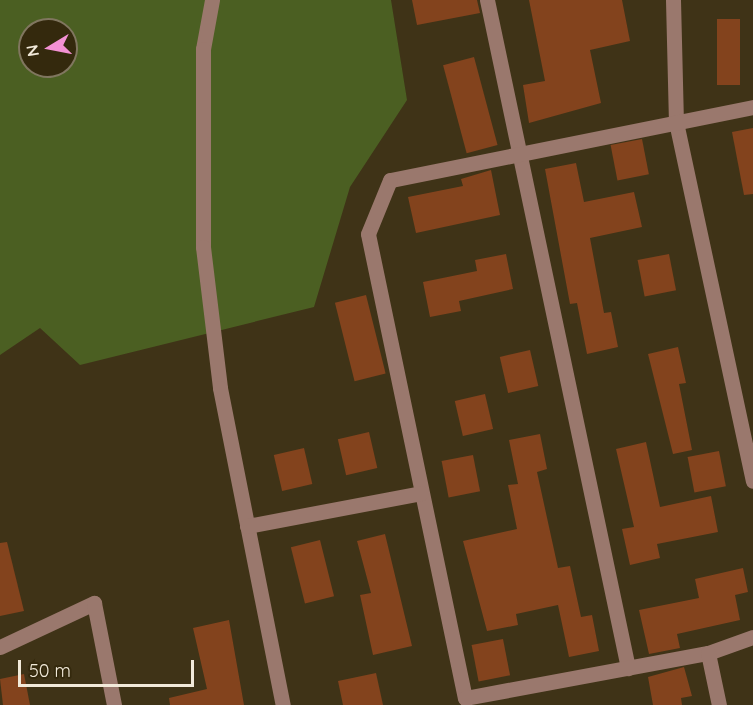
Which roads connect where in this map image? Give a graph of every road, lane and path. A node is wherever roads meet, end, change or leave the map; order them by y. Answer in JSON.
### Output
{"nodes":[{"id":1,"x":212,"y":0,"type":"edge"},
{"id":2,"x":487,"y":0,"type":"edge"},
{"id":3,"x":673,"y":0,"type":"edge"},
{"id":4,"x":753,"y":107,"type":"edge"},
{"id":5,"x":676,"y":122,"type":"junction"},
{"id":6,"x":517,"y":152,"type":"junction"},
{"id":7,"x":753,"y":480,"type":"edge"},
{"id":8,"x":421,"y":493,"type":"junction"},
{"id":9,"x":247,"y":526,"type":"junction"},
{"id":10,"x":753,"y":637,"type":"edge"},
{"id":11,"x":0,"y":646,"type":"edge"},
{"id":12,"x":708,"y":653,"type":"junction"},
{"id":13,"x":628,"y":668,"type":"junction"},
{"id":14,"x":114,"y":705,"type":"edge"},
{"id":15,"x":283,"y":705,"type":"edge"},
{"id":16,"x":719,"y":705,"type":"edge"}],
"edges":[{"from":1,"to":9,"type":"street"},
{"from":2,"to":6,"type":"street"},
{"from":3,"to":5,"type":"street"},
{"from":4,"to":5,"type":"street"},
{"from":5,"to":6,"type":"street"},
{"from":5,"to":7,"type":"street"},
{"from":6,"to":8,"type":"street"},
{"from":6,"to":13,"type":"street"},
{"from":8,"to":9,"type":"street"},
{"from":8,"to":13,"type":"street"},
{"from":9,"to":15,"type":"street"},
{"from":10,"to":12,"type":"street"},
{"from":11,"to":14,"type":"street"},
{"from":12,"to":13,"type":"street"},
{"from":12,"to":16,"type":"street"}]}
